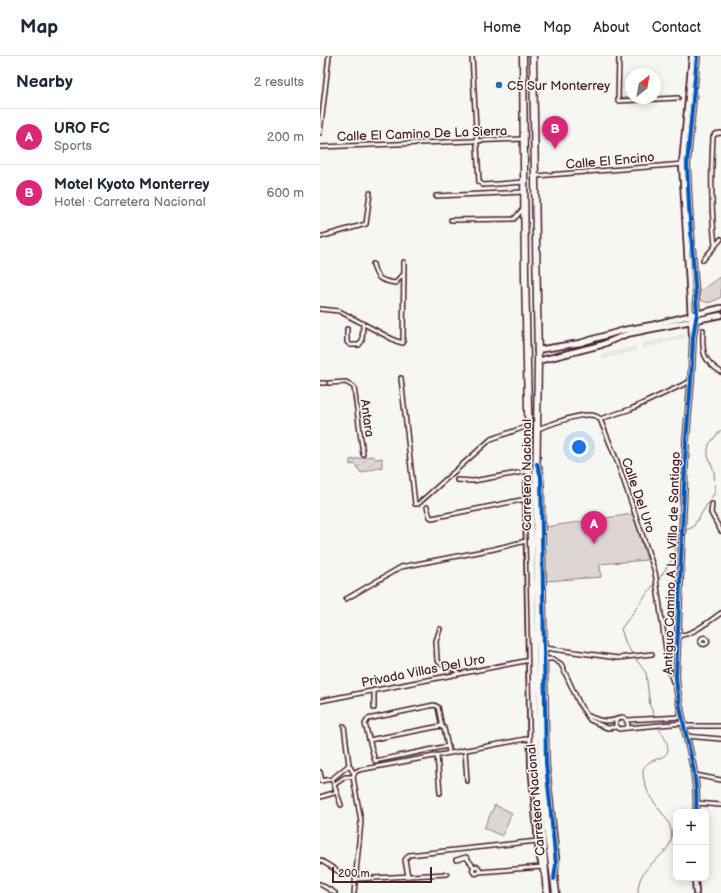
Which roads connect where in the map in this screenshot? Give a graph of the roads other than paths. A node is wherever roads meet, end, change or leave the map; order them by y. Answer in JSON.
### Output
{"nodes":[{"id":1,"x":329,"y":56,"type":"edge"},
{"id":2,"x":472,"y":56,"type":"edge"},
{"id":3,"x":523,"y":56,"type":"edge"},
{"id":4,"x":533,"y":56,"type":"edge"},
{"id":5,"x":620,"y":56,"type":"edge"},
{"id":6,"x":692,"y":56,"type":"edge"},
{"id":7,"x":697,"y":56,"type":"edge"},
{"id":8,"x":678,"y":98,"type":"dead end"},
{"id":9,"x":320,"y":132,"type":"edge"},
{"id":10,"x":721,"y":133,"type":"edge"},
{"id":11,"x":525,"y":139,"type":"junction"},
{"id":12,"x":477,"y":141,"type":"junction"},
{"id":13,"x":320,"y":147,"type":"edge"},
{"id":14,"x":685,"y":164,"type":"junction"},
{"id":15,"x":535,"y":176,"type":"junction"},
{"id":16,"x":525,"y":182,"type":"junction"},
{"id":17,"x":526,"y":192,"type":"junction"},
{"id":18,"x":370,"y":193,"type":"dead end"},
{"id":19,"x":436,"y":196,"type":"dead end"},
{"id":20,"x":525,"y":206,"type":"junction"},
{"id":21,"x":451,"y":220,"type":"dead end"},
{"id":22,"x":320,"y":237,"type":"edge"},
{"id":23,"x":721,"y":238,"type":"edge"},
{"id":24,"x":715,"y":245,"type":"junction"},
{"id":25,"x":704,"y":260,"type":"dead end"},
{"id":26,"x":404,"y":262,"type":"dead end"},
{"id":27,"x":373,"y":264,"type":"dead end"},
{"id":28,"x":404,"y":276,"type":"junction"},
{"id":29,"x":720,"y":308,"type":"edge"},
{"id":30,"x":320,"y":309,"type":"edge"},
{"id":31,"x":694,"y":314,"type":"junction"},
{"id":32,"x":721,"y":316,"type":"edge"},
{"id":33,"x":694,"y":321,"type":"junction"},
{"id":34,"x":363,"y":324,"type":"junction"},
{"id":35,"x":347,"y":329,"type":"dead end"},
{"id":36,"x":703,"y":330,"type":"dead end"},
{"id":37,"x":580,"y":343,"type":"junction"},
{"id":38,"x":537,"y":350,"type":"junction"},
{"id":39,"x":581,"y":351,"type":"junction"},
{"id":40,"x":538,"y":361,"type":"junction"},
{"id":41,"x":721,"y":372,"type":"edge"},
{"id":42,"x":401,"y":378,"type":"dead end"},
{"id":43,"x":691,"y":381,"type":"junction"},
{"id":44,"x":320,"y":383,"type":"edge"},
{"id":45,"x":600,"y":419,"type":"junction"},
{"id":46,"x":528,"y":426,"type":"junction"},
{"id":47,"x":537,"y":429,"type":"junction"},
{"id":48,"x":363,"y":454,"type":"dead end"},
{"id":49,"x":537,"y":464,"type":"junction"},
{"id":50,"x":529,"y":471,"type":"junction"},
{"id":51,"x":457,"y":480,"type":"dead end"},
{"id":52,"x":531,"y":496,"type":"junction"},
{"id":53,"x":712,"y":504,"type":"dead end"},
{"id":54,"x":427,"y":507,"type":"dead end"},
{"id":55,"x":721,"y":531,"type":"edge"},
{"id":56,"x":526,"y":541,"type":"junction"},
{"id":57,"x":346,"y":599,"type":"dead end"},
{"id":58,"x":721,"y":614,"type":"edge"},
{"id":59,"x":440,"y":629,"type":"dead end"},
{"id":60,"x":698,"y":630,"type":"junction"},
{"id":61,"x":665,"y":636,"type":"junction"},
{"id":62,"x":677,"y":637,"type":"junction"},
{"id":63,"x":703,"y":638,"type":"dead end"},
{"id":64,"x":528,"y":645,"type":"junction"},
{"id":65,"x":545,"y":646,"type":"junction"},
{"id":66,"x":652,"y":654,"type":"dead end"},
{"id":67,"x":545,"y":659,"type":"junction"},
{"id":68,"x":530,"y":660,"type":"junction"},
{"id":69,"x":458,"y":673,"type":"junction"},
{"id":70,"x":529,"y":676,"type":"junction"},
{"id":71,"x":544,"y":676,"type":"junction"},
{"id":72,"x":374,"y":690,"type":"junction"},
{"id":73,"x":677,"y":691,"type":"junction"},
{"id":74,"x":320,"y":701,"type":"edge"},
{"id":75,"x":374,"y":708,"type":"dead end"},
{"id":76,"x":588,"y":716,"type":"junction"},
{"id":77,"x":616,"y":720,"type":"junction"},
{"id":78,"x":627,"y":720,"type":"junction"},
{"id":79,"x":683,"y":722,"type":"junction"},
{"id":80,"x":344,"y":726,"type":"dead end"},
{"id":81,"x":721,"y":726,"type":"edge"},
{"id":82,"x":442,"y":727,"type":"junction"},
{"id":83,"x":617,"y":727,"type":"junction"},
{"id":84,"x":627,"y":728,"type":"junction"},
{"id":85,"x":686,"y":736,"type":"junction"},
{"id":86,"x":531,"y":738,"type":"junction"},
{"id":87,"x":721,"y":739,"type":"edge"},
{"id":88,"x":369,"y":740,"type":"junction"},
{"id":89,"x":448,"y":746,"type":"junction"},
{"id":90,"x":465,"y":750,"type":"junction"},
{"id":91,"x":449,"y":752,"type":"junction"},
{"id":92,"x":437,"y":755,"type":"junction"},
{"id":93,"x":349,"y":765,"type":"junction"},
{"id":94,"x":343,"y":771,"type":"junction"},
{"id":95,"x":320,"y":772,"type":"edge"},
{"id":96,"x":353,"y":776,"type":"junction"},
{"id":97,"x":695,"y":776,"type":"junction"},
{"id":98,"x":345,"y":777,"type":"junction"},
{"id":99,"x":332,"y":779,"type":"junction"},
{"id":100,"x":721,"y":780,"type":"edge"},
{"id":101,"x":321,"y":781,"type":"edge"},
{"id":102,"x":467,"y":781,"type":"dead end"},
{"id":103,"x":334,"y":784,"type":"junction"},
{"id":104,"x":337,"y":792,"type":"junction"},
{"id":105,"x":440,"y":793,"type":"dead end"},
{"id":106,"x":320,"y":797,"type":"edge"},
{"id":107,"x":696,"y":804,"type":"junction"},
{"id":108,"x":341,"y":805,"type":"dead end"},
{"id":109,"x":721,"y":805,"type":"edge"},
{"id":110,"x":696,"y":809,"type":"edge"},
{"id":111,"x":544,"y":828,"type":"junction"},
{"id":112,"x":537,"y":841,"type":"junction"},
{"id":113,"x":320,"y":860,"type":"edge"},
{"id":114,"x":456,"y":860,"type":"dead end"},
{"id":115,"x":542,"y":867,"type":"junction"},
{"id":116,"x":341,"y":873,"type":"dead end"},
{"id":117,"x":447,"y":874,"type":"dead end"},
{"id":118,"x":545,"y":874,"type":"junction"},
{"id":119,"x":408,"y":876,"type":"junction"},
{"id":120,"x":356,"y":879,"type":"junction"},
{"id":121,"x":554,"y":879,"type":"junction"},
{"id":122,"x":695,"y":881,"type":"edge"},
{"id":123,"x":320,"y":884,"type":"edge"},
{"id":124,"x":354,"y":892,"type":"edge"},
{"id":125,"x":335,"y":893,"type":"edge"},
{"id":126,"x":547,"y":893,"type":"edge"},
{"id":127,"x":556,"y":893,"type":"edge"},
{"id":128,"x":696,"y":893,"type":"edge"}],
"edges":[{"from":1,"to":9,"type":"street"},
{"from":2,"to":12,"type":"street"},
{"from":3,"to":11,"type":"highway","name":"Carretera Nacional"},
{"from":4,"to":15,"type":"highway","name":"Carretera Nacional"},
{"from":5,"to":8,"type":"street"},
{"from":6,"to":14,"type":"street"},
{"from":7,"to":14,"type":"street","name":"Antiguo Camino A La Villa de Santiago"},
{"from":10,"to":24,"type":"street"},
{"from":11,"to":12,"type":"street","name":"Calle El Camino De La Sierra"},
{"from":11,"to":16,"type":"highway","name":"Carretera Nacional"},
{"from":12,"to":13,"type":"street","name":"Calle El Camino De La Sierra"},
{"from":12,"to":16,"type":"street"},
{"from":14,"to":15,"type":"street","name":"Calle El Encino"},
{"from":14,"to":31,"type":"street","name":"Antiguo Camino A La Villa de Santiago"},
{"from":15,"to":38,"type":"highway","name":"Carretera Nacional"},
{"from":16,"to":17,"type":"highway","name":"Carretera Nacional"},
{"from":17,"to":19,"type":"street"},
{"from":17,"to":20,"type":"highway","name":"Carretera Nacional"},
{"from":18,"to":22,"type":"street"},
{"from":20,"to":21,"type":"street"},
{"from":20,"to":46,"type":"highway","name":"Carretera Nacional"},
{"from":23,"to":24,"type":"street"},
{"from":24,"to":25,"type":"street"},
{"from":26,"to":28,"type":"street"},
{"from":27,"to":28,"type":"street"},
{"from":28,"to":34,"type":"street"},
{"from":29,"to":31,"type":"street"},
{"from":29,"to":32,"type":"street"},
{"from":30,"to":34,"type":"street"},
{"from":31,"to":33,"type":"street","name":"Antiguo Camino A La Villa de Santiago"},
{"from":31,"to":37,"type":"street"},
{"from":32,"to":33,"type":"street"},
{"from":33,"to":39,"type":"street"},
{"from":33,"to":43,"type":"street","name":"Antiguo Camino A La Villa de Santiago"},
{"from":34,"to":35,"type":"street"},
{"from":36,"to":41,"type":"street"},
{"from":37,"to":38,"type":"street"},
{"from":37,"to":39,"type":"street"},
{"from":38,"to":40,"type":"highway","name":"Carretera Nacional"},
{"from":39,"to":40,"type":"street"},
{"from":40,"to":47,"type":"highway","name":"Carretera Nacional"},
{"from":42,"to":46,"type":"street"},
{"from":43,"to":45,"type":"street"},
{"from":43,"to":62,"type":"street","name":"Antiguo Camino A La Villa de Santiago"},
{"from":44,"to":48,"type":"street","name":"Antara"},
{"from":45,"to":47,"type":"street"},
{"from":45,"to":61,"type":"street","name":"Calle Del Uro"},
{"from":46,"to":50,"type":"highway","name":"Carretera Nacional"},
{"from":47,"to":49,"type":"highway","name":"Carretera Nacional"},
{"from":49,"to":52,"type":"highway","name":"Carretera Nacional"},
{"from":49,"to":65,"type":"street"},
{"from":50,"to":51,"type":"street"},
{"from":50,"to":52,"type":"highway","name":"Carretera Nacional"},
{"from":52,"to":54,"type":"street"},
{"from":52,"to":56,"type":"street"},
{"from":52,"to":111,"type":"highway","name":"Carretera Nacional","bridge":true},
{"from":53,"to":55,"type":"street"},
{"from":56,"to":57,"type":"street"},
{"from":56,"to":64,"type":"street"},
{"from":58,"to":60,"type":"street"},
{"from":59,"to":69,"type":"street"},
{"from":60,"to":62,"type":"street"},
{"from":60,"to":63,"type":"street"},
{"from":61,"to":62,"type":"street"},
{"from":61,"to":73,"type":"street","name":"Calle Del Uro"},
{"from":62,"to":73,"type":"street","name":"Antiguo Camino A La Villa de Santiago"},
{"from":64,"to":65,"type":"street"},
{"from":64,"to":68,"type":"street"},
{"from":65,"to":66,"type":"street"},
{"from":65,"to":67,"type":"street"},
{"from":67,"to":68,"type":"street","name":"Privada Villas Del Uro"},
{"from":67,"to":71,"type":"street"},
{"from":67,"to":76,"type":"street"},
{"from":68,"to":69,"type":"street","name":"Privada Villas Del Uro"},
{"from":68,"to":70,"type":"street"},
{"from":69,"to":72,"type":"street","name":"Privada Villas Del Uro"},
{"from":70,"to":71,"type":"street"},
{"from":70,"to":86,"type":"street"},
{"from":71,"to":121,"type":"street"},
{"from":72,"to":74,"type":"street","name":"Privada Villas Del Uro"},
{"from":72,"to":75,"type":"street"},
{"from":73,"to":79,"type":"street","name":"Antiguo Camino A La Villa de Santiago"},
{"from":76,"to":77,"type":"street"},
{"from":76,"to":83,"type":"street"},
{"from":77,"to":78,"type":"street"},
{"from":77,"to":83,"type":"street"},
{"from":78,"to":79,"type":"street"},
{"from":78,"to":84,"type":"street"},
{"from":79,"to":81,"type":"street"},
{"from":79,"to":84,"type":"street"},
{"from":79,"to":85,"type":"street","name":"Antiguo Camino A La Villa de Santiago"},
{"from":80,"to":93,"type":"street"},
{"from":82,"to":88,"type":"street"},
{"from":82,"to":88,"type":"street"},
{"from":82,"to":89,"type":"street"},
{"from":83,"to":84,"type":"street"},
{"from":85,"to":87,"type":"street"},
{"from":85,"to":97,"type":"street","name":"Antiguo Camino A La Villa de Santiago"},
{"from":86,"to":90,"type":"street"},
{"from":86,"to":112,"type":"street"},
{"from":88,"to":89,"type":"street"},
{"from":89,"to":91,"type":"street"},
{"from":90,"to":91,"type":"street"},
{"from":90,"to":102,"type":"street"},
{"from":91,"to":92,"type":"street"},
{"from":92,"to":96,"type":"street"},
{"from":92,"to":105,"type":"street"},
{"from":93,"to":94,"type":"street"},
{"from":93,"to":96,"type":"street"},
{"from":94,"to":98,"type":"street"},
{"from":94,"to":99,"type":"street"},
{"from":95,"to":101,"type":"street"},
{"from":96,"to":98,"type":"street"},
{"from":96,"to":120,"type":"street"},
{"from":97,"to":100,"type":"street"},
{"from":97,"to":107,"type":"street","name":"Antiguo Camino A La Villa de Santiago"},
{"from":98,"to":103,"type":"street"},
{"from":99,"to":101,"type":"street"},
{"from":99,"to":103,"type":"street"},
{"from":103,"to":104,"type":"street"},
{"from":104,"to":106,"type":"street"},
{"from":104,"to":108,"type":"street"},
{"from":107,"to":109,"type":"street"},
{"from":107,"to":110,"type":"street","name":"Antiguo Camino A La Villa de Santiago"},
{"from":111,"to":118,"type":"highway","name":"Carretera Nacional"},
{"from":111,"to":121,"type":"highway","name":"Carretera Nacional"},
{"from":112,"to":115,"type":"street"},
{"from":112,"to":119,"type":"street"},
{"from":113,"to":116,"type":"street"},
{"from":114,"to":115,"type":"street"},
{"from":115,"to":118,"type":"street"},
{"from":117,"to":119,"type":"street"},
{"from":118,"to":126,"type":"highway","name":"Carretera Nacional"},
{"from":119,"to":120,"type":"street"},
{"from":120,"to":124,"type":"street"},
{"from":121,"to":127,"type":"highway","name":"Carretera Nacional"},
{"from":122,"to":128,"type":"street"},
{"from":123,"to":125,"type":"street"}]}
